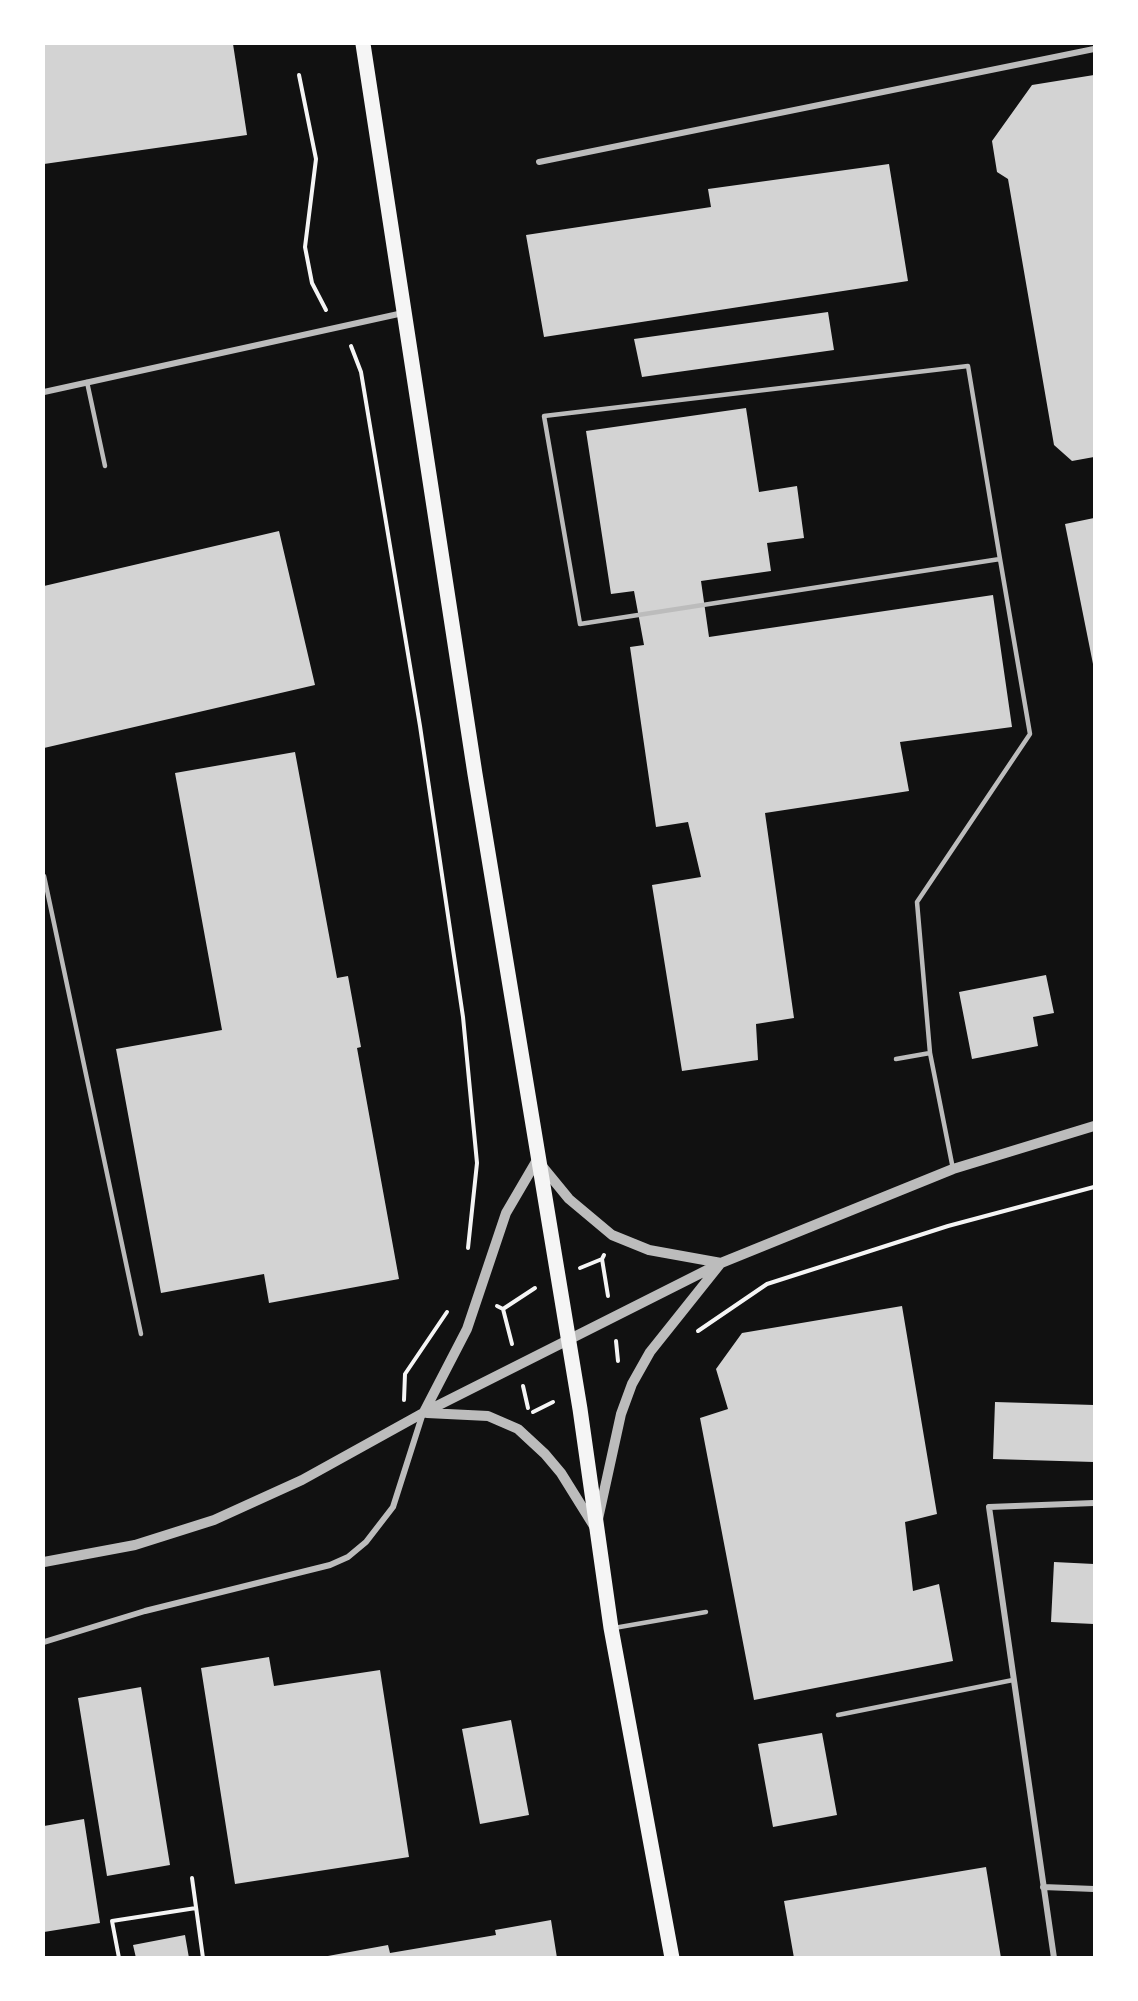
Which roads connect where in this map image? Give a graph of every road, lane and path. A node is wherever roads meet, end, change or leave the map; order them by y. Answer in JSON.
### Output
{"nodes":[{"id":1,"x":363,"y":44,"type":"edge"},
{"id":2,"x":1095,"y":49,"type":"edge"},
{"id":3,"x":299,"y":75,"type":"dead end"},
{"id":4,"x":539,"y":162,"type":"dead end"},
{"id":5,"x":404,"y":313,"type":"junction"},
{"id":6,"x":338,"y":327,"type":"junction"},
{"id":7,"x":87,"y":382,"type":"junction"},
{"id":8,"x":44,"y":392,"type":"edge"},
{"id":9,"x":105,"y":466,"type":"dead end"},
{"id":10,"x":1000,"y":559,"type":"junction"},
{"id":11,"x":44,"y":876,"type":"edge"},
{"id":12,"x":930,"y":1053,"type":"junction"},
{"id":13,"x":896,"y":1059,"type":"dead end"},
{"id":14,"x":1095,"y":1126,"type":"edge"},
{"id":15,"x":537,"y":1160,"type":"junction"},
{"id":16,"x":953,"y":1169,"type":"junction"},
{"id":17,"x":1095,"y":1187,"type":"edge"},
{"id":18,"x":612,"y":1235,"type":"junction"},
{"id":19,"x":467,"y":1256,"type":"dead end"},
{"id":20,"x":721,"y":1263,"type":"junction"},
{"id":21,"x":557,"y":1278,"type":"junction"},
{"id":22,"x":450,"y":1306,"type":"dead end"},
{"id":23,"x":503,"y":1309,"type":"dead end"},
{"id":24,"x":141,"y":1334,"type":"dead end"},
{"id":25,"x":692,"y":1335,"type":"dead end"},
{"id":26,"x":568,"y":1340,"type":"junction"},
{"id":27,"x":423,"y":1413,"type":"junction"},
{"id":28,"x":403,"y":1425,"type":"junction"},
{"id":29,"x":1095,"y":1503,"type":"edge"},
{"id":30,"x":596,"y":1529,"type":"junction"},
{"id":31,"x":44,"y":1562,"type":"edge"},
{"id":32,"x":706,"y":1612,"type":"dead end"},
{"id":33,"x":611,"y":1628,"type":"junction"},
{"id":34,"x":44,"y":1642,"type":"edge"},
{"id":35,"x":1013,"y":1680,"type":"junction"},
{"id":36,"x":838,"y":1715,"type":"dead end"},
{"id":37,"x":192,"y":1878,"type":"dead end"},
{"id":38,"x":1043,"y":1887,"type":"junction"},
{"id":39,"x":1095,"y":1889,"type":"edge"},
{"id":40,"x":196,"y":1908,"type":"junction"},
{"id":41,"x":119,"y":1958,"type":"edge"},
{"id":42,"x":203,"y":1958,"type":"edge"},
{"id":43,"x":672,"y":1958,"type":"edge"},
{"id":44,"x":1054,"y":1958,"type":"edge"}],
"edges":[{"from":1,"to":5,"type":"main road"},
{"from":2,"to":4,"type":"street"},
{"from":3,"to":6,"type":"path"},
{"from":5,"to":6,"type":"street"},
{"from":5,"to":15,"type":"main road"},
{"from":6,"to":7,"type":"street"},
{"from":6,"to":19,"type":"path"},
{"from":7,"to":8,"type":"street"},
{"from":7,"to":9,"type":"lane"},
{"from":10,"to":10,"type":"lane"},
{"from":10,"to":12,"type":"lane"},
{"from":11,"to":24,"type":"lane"},
{"from":12,"to":13,"type":"lane"},
{"from":12,"to":16,"type":"lane"},
{"from":14,"to":16,"type":"street"},
{"from":15,"to":18,"type":"street"},
{"from":15,"to":21,"type":"main road"},
{"from":15,"to":27,"type":"street"},
{"from":16,"to":20,"type":"street"},
{"from":17,"to":25,"type":"path"},
{"from":18,"to":20,"type":"street"},
{"from":18,"to":21,"type":"path"},
{"from":20,"to":26,"type":"street"},
{"from":20,"to":30,"type":"street"},
{"from":21,"to":23,"type":"path"},
{"from":21,"to":26,"type":"main road"},
{"from":22,"to":28,"type":"path"},
{"from":26,"to":27,"type":"street"},
{"from":26,"to":30,"type":"main road"},
{"from":27,"to":28,"type":"street"},
{"from":27,"to":30,"type":"street"},
{"from":27,"to":34,"type":"street"},
{"from":28,"to":31,"type":"street"},
{"from":29,"to":35,"type":"street"},
{"from":30,"to":33,"type":"main road"},
{"from":32,"to":33,"type":"lane"},
{"from":33,"to":43,"type":"main road"},
{"from":35,"to":36,"type":"lane"},
{"from":35,"to":38,"type":"street"},
{"from":37,"to":40,"type":"path"},
{"from":38,"to":39,"type":"street"},
{"from":38,"to":44,"type":"street"},
{"from":40,"to":41,"type":"path"},
{"from":40,"to":42,"type":"path"}]}
